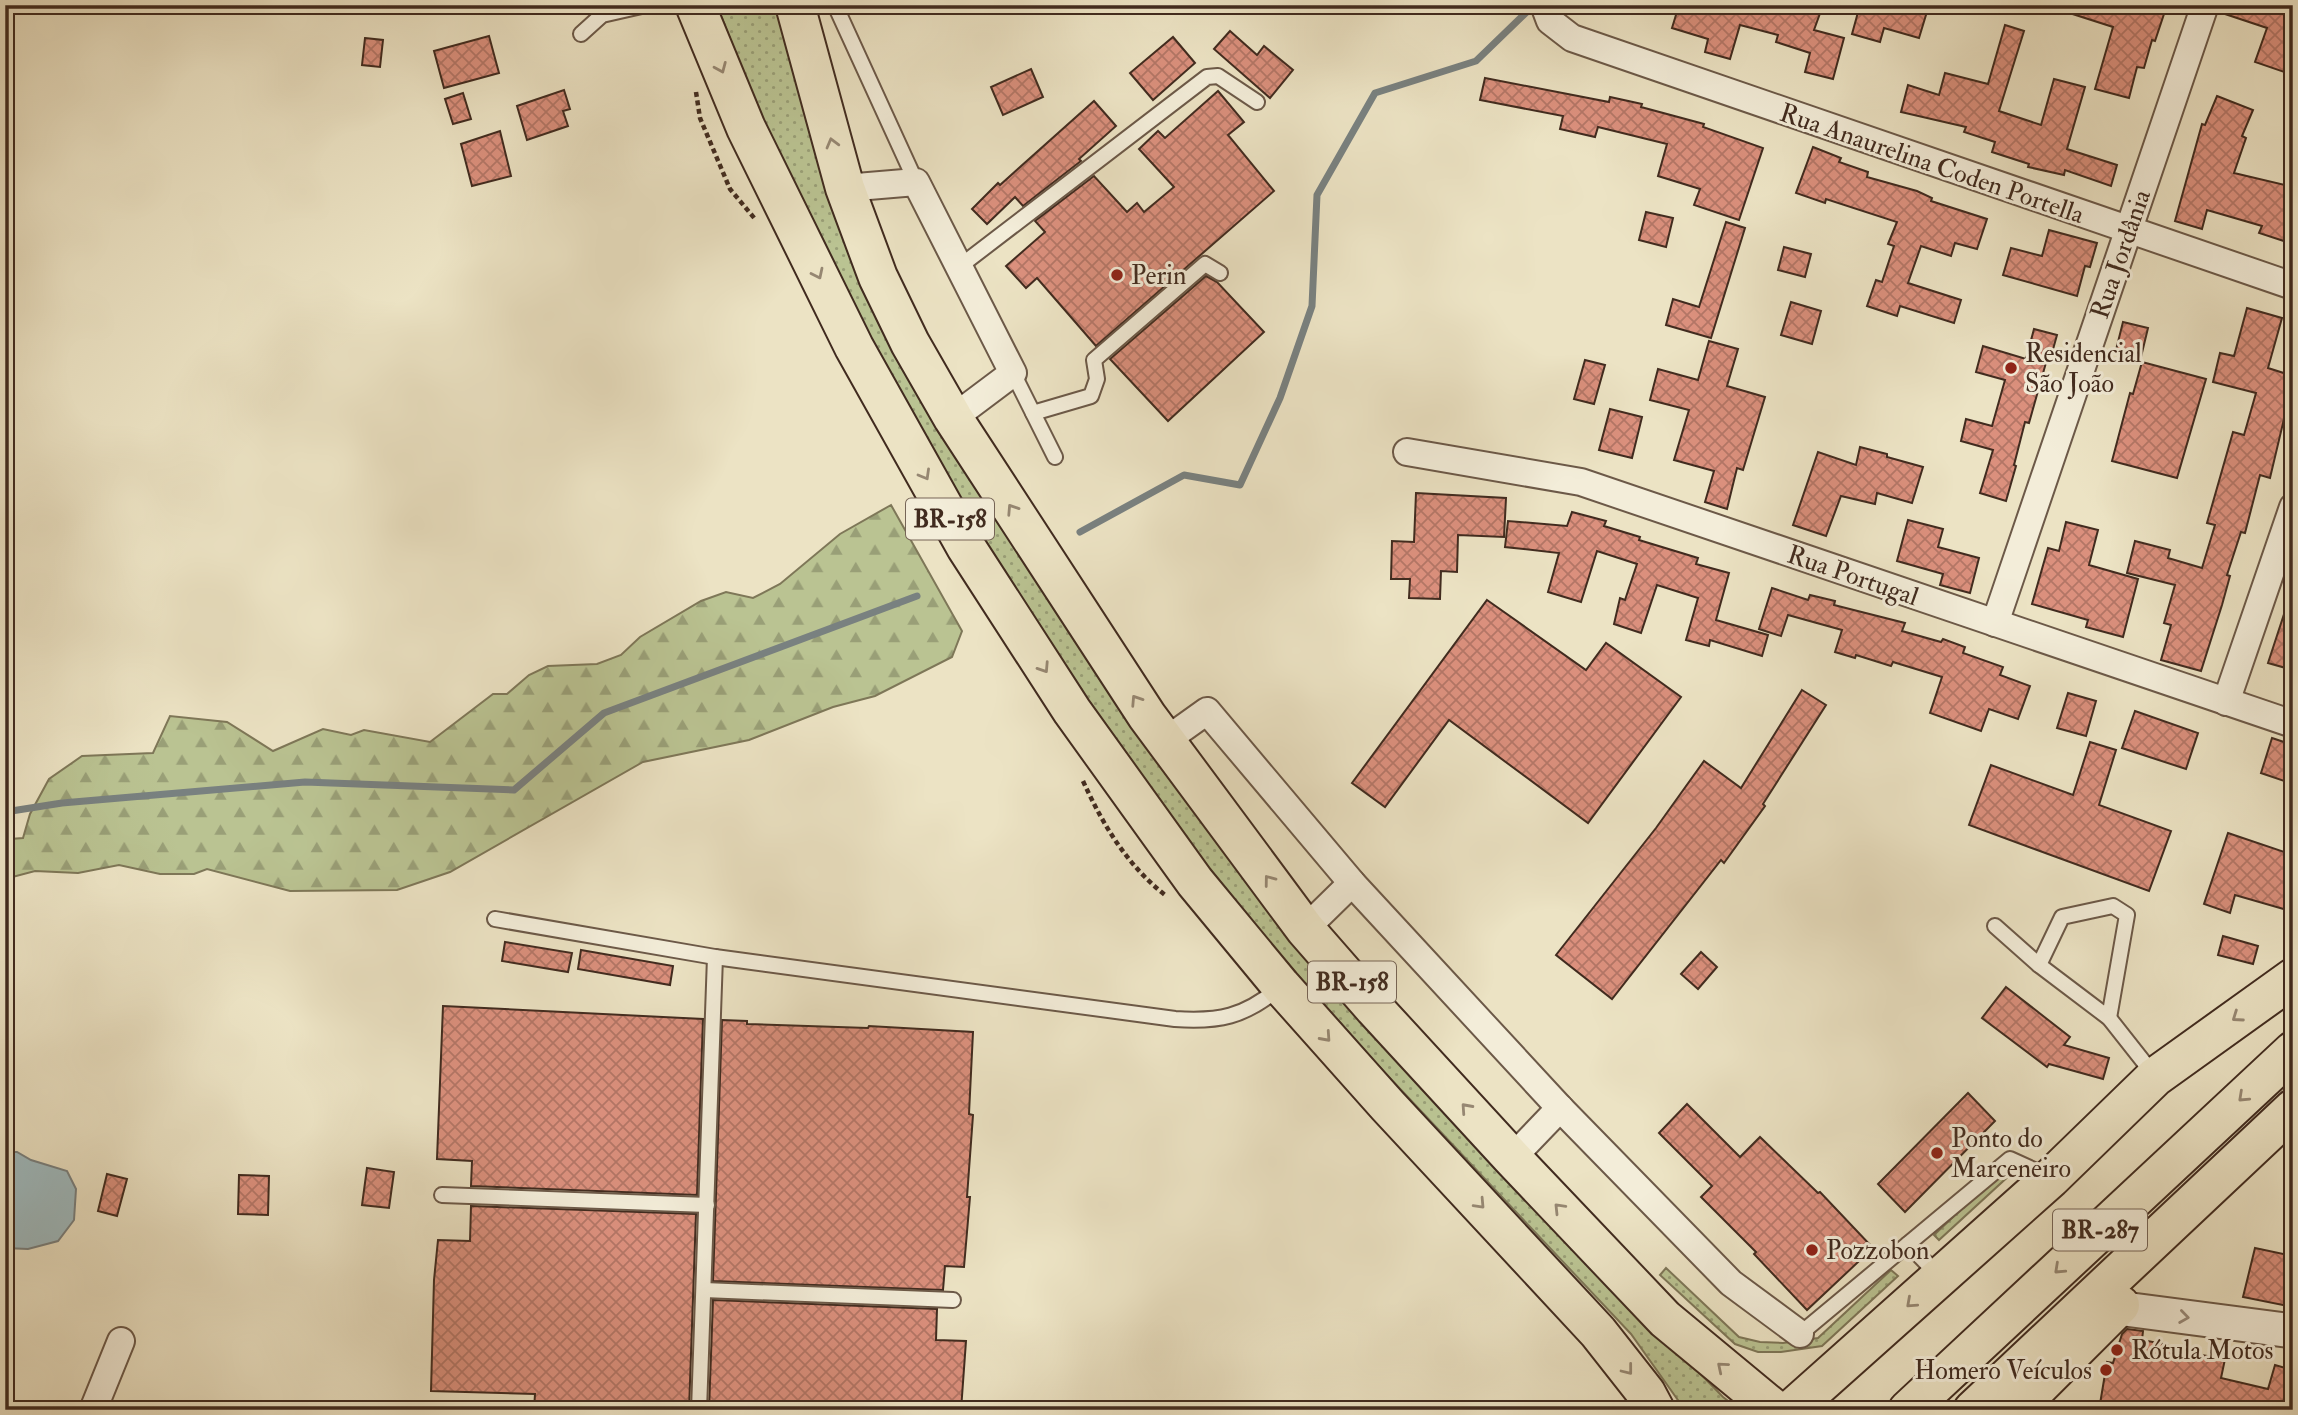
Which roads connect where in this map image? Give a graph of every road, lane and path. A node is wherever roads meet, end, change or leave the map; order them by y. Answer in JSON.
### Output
{"nodes":[{"id":1,"x":646,"y":5,"type":"edge"},
{"id":2,"x":695,"y":5,"type":"edge"},
{"id":3,"x":795,"y":5,"type":"edge"},
{"id":4,"x":835,"y":5,"type":"edge"},
{"id":5,"x":2205,"y":5,"type":"edge"},
{"id":6,"x":1547,"y":13,"type":"edge"},
{"id":7,"x":581,"y":34,"type":"dead end"},
{"id":8,"x":1257,"y":102,"type":"dead end"},
{"id":9,"x":916,"y":182,"type":"junction"},
{"id":10,"x":845,"y":188,"type":"junction"},
{"id":11,"x":2128,"y":231,"type":"junction"},
{"id":12,"x":959,"y":267,"type":"junction"},
{"id":13,"x":1220,"y":273,"type":"dead end"},
{"id":14,"x":2293,"y":286,"type":"edge"},
{"id":15,"x":1013,"y":373,"type":"junction"},
{"id":16,"x":1033,"y":413,"type":"junction"},
{"id":17,"x":953,"y":418,"type":"junction"},
{"id":18,"x":1407,"y":452,"type":"dead end"},
{"id":19,"x":1055,"y":457,"type":"dead end"},
{"id":20,"x":2293,"y":508,"type":"edge"},
{"id":21,"x":1995,"y":623,"type":"junction"},
{"id":22,"x":2226,"y":702,"type":"junction"},
{"id":23,"x":2293,"y":724,"type":"edge"},
{"id":24,"x":1165,"y":741,"type":"junction"},
{"id":25,"x":1352,"y":883,"type":"junction"},
{"id":26,"x":495,"y":919,"type":"dead end"},
{"id":27,"x":1995,"y":926,"type":"dead end"},
{"id":28,"x":1305,"y":929,"type":"junction"},
{"id":29,"x":715,"y":957,"type":"junction"},
{"id":30,"x":2039,"y":965,"type":"junction"},
{"id":31,"x":2293,"y":978,"type":"edge"},
{"id":32,"x":1281,"y":986,"type":"junction"},
{"id":33,"x":2109,"y":1018,"type":"junction"},
{"id":34,"x":2293,"y":1051,"type":"edge"},
{"id":35,"x":2155,"y":1077,"type":"junction"},
{"id":36,"x":1560,"y":1108,"type":"junction"},
{"id":37,"x":2293,"y":1109,"type":"edge"},
{"id":38,"x":2293,"y":1140,"type":"edge"},
{"id":39,"x":1512,"y":1158,"type":"junction"},
{"id":40,"x":2051,"y":1178,"type":"junction"},
{"id":41,"x":442,"y":1195,"type":"dead end"},
{"id":42,"x":706,"y":1205,"type":"junction"},
{"id":43,"x":1908,"y":1244,"type":"junction"},
{"id":44,"x":1940,"y":1277,"type":"junction"},
{"id":45,"x":704,"y":1290,"type":"junction"},
{"id":46,"x":953,"y":1300,"type":"dead end"},
{"id":47,"x":2117,"y":1308,"type":"junction"},
{"id":48,"x":2293,"y":1331,"type":"edge"},
{"id":49,"x":1800,"y":1334,"type":"joint"},
{"id":50,"x":121,"y":1341,"type":"dead end"},
{"id":51,"x":2071,"y":1356,"type":"junction"},
{"id":52,"x":93,"y":1410,"type":"edge"},
{"id":53,"x":699,"y":1410,"type":"edge"},
{"id":54,"x":1655,"y":1410,"type":"edge"},
{"id":55,"x":1775,"y":1410,"type":"edge"},
{"id":56,"x":1791,"y":1410,"type":"edge"},
{"id":57,"x":1908,"y":1410,"type":"edge"},
{"id":58,"x":1973,"y":1410,"type":"edge"},
{"id":59,"x":2015,"y":1410,"type":"edge"},
{"id":60,"x":2045,"y":1410,"type":"edge"}],
"edges":[{"from":1,"to":7,"type":"lane"},
{"from":2,"to":32,"type":"highway","number":"BR-158","one_way":true},
{"from":10,"to":3,"type":"highway","number":"BR-158","one_way":true},
{"from":4,"to":9,"type":"lane"},
{"from":5,"to":11,"type":"street","name":"Rua Jordânia"},
{"from":6,"to":11,"type":"street","name":"Rua Anaurelina Coden Portella"},
{"from":8,"to":12,"type":"lane"},
{"from":9,"to":10,"type":"street"},
{"from":9,"to":12,"type":"street"},
{"from":10,"to":17,"type":"highway","number":"BR-158"},
{"from":11,"to":14,"type":"street","name":"Rua Anaurelina Coden Portella"},
{"from":11,"to":21,"type":"street","name":"Rua Jordânia"},
{"from":12,"to":15,"type":"street"},
{"from":13,"to":16,"type":"lane"},
{"from":15,"to":16,"type":"lane"},
{"from":15,"to":17,"type":"street"},
{"from":16,"to":19,"type":"lane"},
{"from":24,"to":17,"type":"highway","number":"BR-158","one_way":true},
{"from":18,"to":21,"type":"street","name":"Rua Portugal"},
{"from":20,"to":22,"type":"street"},
{"from":21,"to":22,"type":"street","name":"Rua Portugal"},
{"from":22,"to":23,"type":"street","name":"Rua Portugal"},
{"from":24,"to":25,"type":"street"},
{"from":28,"to":24,"type":"highway","number":"BR-158","one_way":true},
{"from":25,"to":28,"type":"street"},
{"from":25,"to":36,"type":"street"},
{"from":26,"to":29,"type":"lane"},
{"from":27,"to":30,"type":"lane"},
{"from":39,"to":28,"type":"highway","number":"BR-158","one_way":true},
{"from":29,"to":32,"type":"lane"},
{"from":29,"to":42,"type":"lane"},
{"from":30,"to":33,"type":"lane"},
{"from":30,"to":33,"type":"lane"},
{"from":31,"to":35,"type":"highway","number":"BR-287","one_way":true},
{"from":32,"to":54,"type":"highway","number":"BR-158","one_way":true},
{"from":33,"to":35,"type":"lane"},
{"from":34,"to":57,"type":"highway","number":"BR-287","one_way":true},
{"from":35,"to":40,"type":"highway","number":"BR-287"},
{"from":36,"to":39,"type":"street"},
{"from":36,"to":49,"type":"street"},
{"from":37,"to":58,"type":"highway","number":"BR-287"},
{"from":38,"to":47,"type":"highway","number":"BR-287"},
{"from":55,"to":39,"type":"highway","number":"BR-158","one_way":true},
{"from":40,"to":43,"type":"lane"},
{"from":40,"to":44,"type":"highway","number":"BR-287"},
{"from":41,"to":42,"type":"lane"},
{"from":42,"to":45,"type":"lane"},
{"from":43,"to":44,"type":"lane"},
{"from":43,"to":49,"type":"lane"},
{"from":44,"to":56,"type":"highway","number":"BR-287","one_way":true},
{"from":45,"to":46,"type":"lane"},
{"from":45,"to":53,"type":"lane"},
{"from":47,"to":48,"type":"street","one_way":true},
{"from":47,"to":51,"type":"highway","number":"BR-287"},
{"from":50,"to":52,"type":"street"},
{"from":51,"to":59,"type":"highway","number":"BR-287"},
{"from":51,"to":60,"type":"street"}]}
